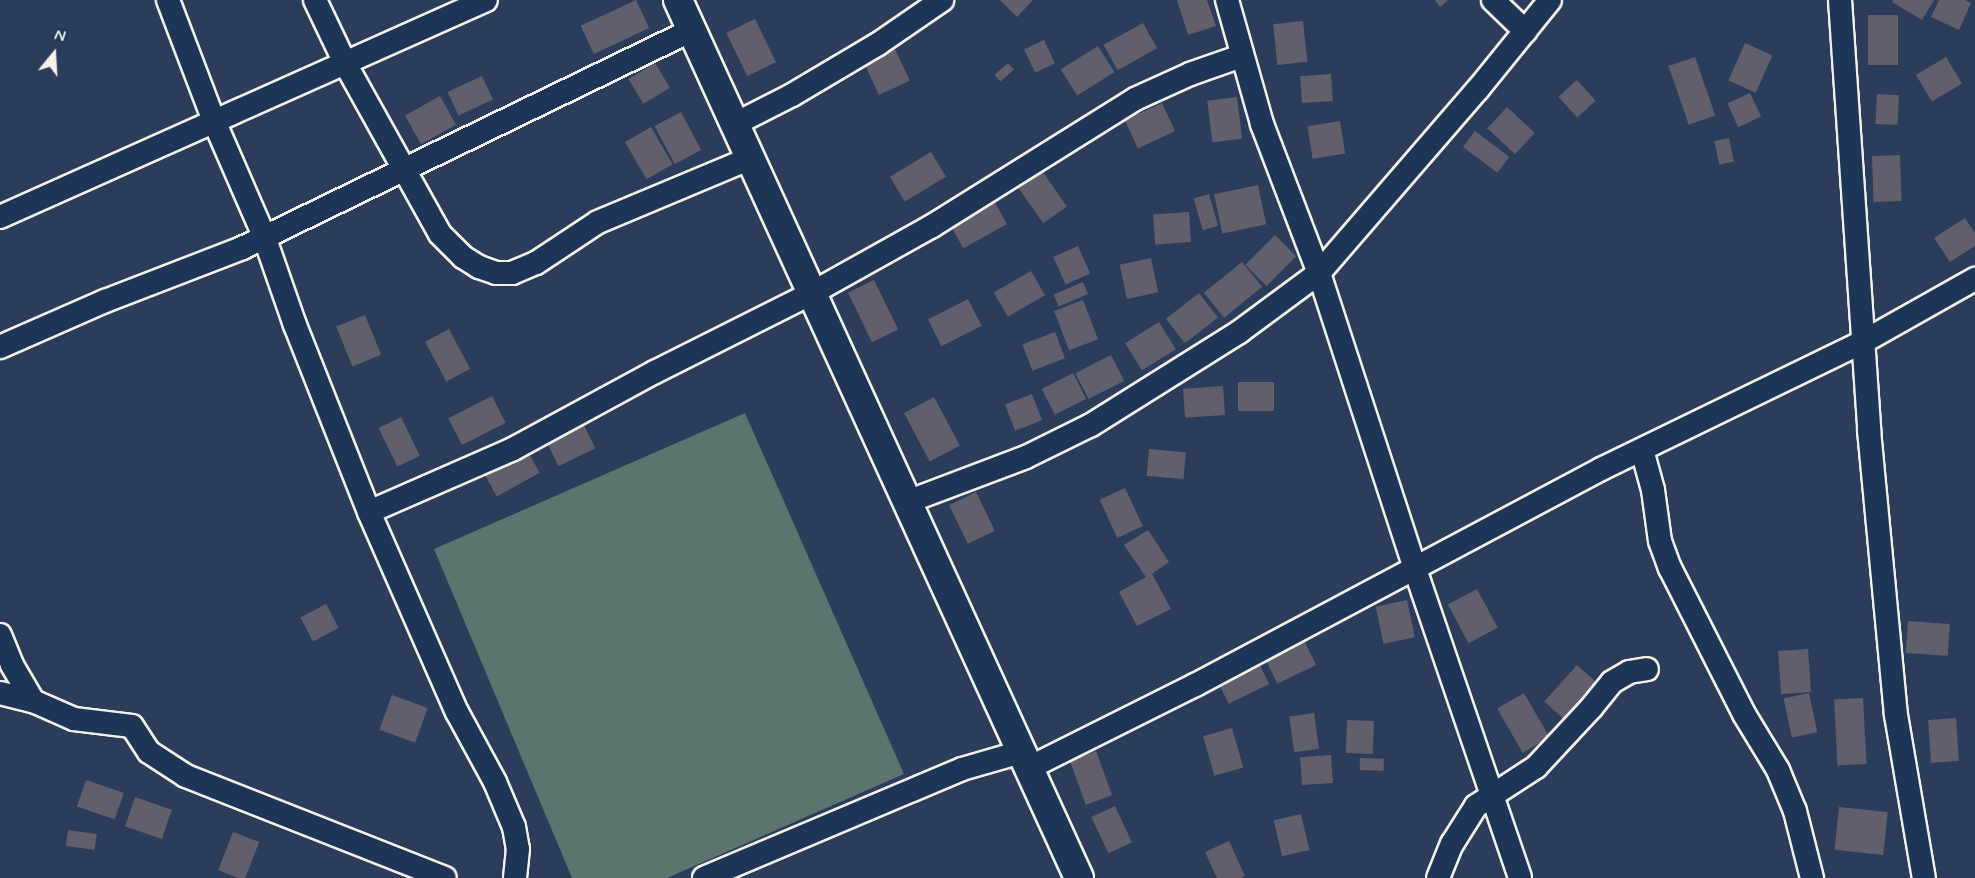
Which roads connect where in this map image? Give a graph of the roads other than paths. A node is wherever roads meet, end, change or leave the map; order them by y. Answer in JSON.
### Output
{"nodes":[{"id":1,"x":168,"y":0,"type":"edge"},
{"id":2,"x":315,"y":0,"type":"edge"},
{"id":3,"x":486,"y":0,"type":"edge"},
{"id":4,"x":678,"y":0,"type":"edge"},
{"id":5,"x":1227,"y":0,"type":"edge"},
{"id":6,"x":1493,"y":0,"type":"edge"},
{"id":7,"x":1550,"y":0,"type":"edge"},
{"id":8,"x":1840,"y":0,"type":"edge"},
{"id":9,"x":937,"y":1,"type":"edge"},
{"id":10,"x":458,"y":6,"type":"edge"},
{"id":11,"x":692,"y":30,"type":"junction"},
{"id":12,"x":1525,"y":31,"type":"junction"},
{"id":13,"x":1241,"y":56,"type":"junction"},
{"id":14,"x":346,"y":65,"type":"junction"},
{"id":15,"x":214,"y":121,"type":"junction"},
{"id":16,"x":735,"y":124,"type":"junction"},
{"id":17,"x":751,"y":158,"type":"junction"},
{"id":18,"x":405,"y":170,"type":"junction"},
{"id":19,"x":0,"y":217,"type":"edge"},
{"id":20,"x":264,"y":236,"type":"junction"},
{"id":21,"x":1319,"y":273,"type":"junction"},
{"id":22,"x":1975,"y":279,"type":"edge"},
{"id":23,"x":812,"y":293,"type":"junction"},
{"id":24,"x":1863,"y":342,"type":"junction"},
{"id":25,"x":0,"y":347,"type":"edge"},
{"id":26,"x":1642,"y":450,"type":"junction"},
{"id":27,"x":907,"y":502,"type":"junction"},
{"id":28,"x":369,"y":512,"type":"junction"},
{"id":29,"x":1415,"y":569,"type":"junction"},
{"id":30,"x":0,"y":635,"type":"edge"},
{"id":31,"x":1647,"y":669,"type":"dead end"},
{"id":32,"x":0,"y":693,"type":"edge"},
{"id":33,"x":33,"y":701,"type":"junction"},
{"id":34,"x":1025,"y":760,"type":"junction"},
{"id":35,"x":1490,"y":795,"type":"junction"},
{"id":36,"x":415,"y":873,"type":"edge"},
{"id":37,"x":445,"y":878,"type":"edge"},
{"id":38,"x":515,"y":878,"type":"edge"},
{"id":39,"x":705,"y":878,"type":"edge"},
{"id":40,"x":1079,"y":878,"type":"edge"},
{"id":41,"x":1438,"y":878,"type":"edge"},
{"id":42,"x":1520,"y":878,"type":"edge"},
{"id":43,"x":1812,"y":878,"type":"edge"},
{"id":44,"x":1924,"y":878,"type":"edge"}],
"edges":[{"from":1,"to":15,"type":"street"},
{"from":2,"to":14,"type":"street"},
{"from":3,"to":10,"type":"street"},
{"from":4,"to":11,"type":"main road"},
{"from":5,"to":13,"type":"street"},
{"from":6,"to":12,"type":"street"},
{"from":7,"to":12,"type":"street"},
{"from":8,"to":24,"type":"street"},
{"from":9,"to":16,"type":"street"},
{"from":10,"to":14,"type":"street"},
{"from":11,"to":16,"type":"main road"},
{"from":11,"to":18,"type":"street"},
{"from":12,"to":21,"type":"street"},
{"from":13,"to":21,"type":"street"},
{"from":13,"to":23,"type":"street"},
{"from":14,"to":15,"type":"street"},
{"from":14,"to":18,"type":"street"},
{"from":15,"to":19,"type":"street"},
{"from":15,"to":20,"type":"street"},
{"from":16,"to":17,"type":"main road"},
{"from":17,"to":18,"type":"street"},
{"from":17,"to":23,"type":"main road"},
{"from":18,"to":20,"type":"street"},
{"from":20,"to":25,"type":"street"},
{"from":20,"to":28,"type":"street"},
{"from":21,"to":27,"type":"street"},
{"from":21,"to":29,"type":"street"},
{"from":22,"to":24,"type":"street"},
{"from":23,"to":27,"type":"main road"},
{"from":23,"to":28,"type":"street"},
{"from":24,"to":26,"type":"street"},
{"from":24,"to":44,"type":"street"},
{"from":26,"to":29,"type":"street"},
{"from":26,"to":43,"type":"street"},
{"from":27,"to":34,"type":"main road"},
{"from":28,"to":38,"type":"street"},
{"from":29,"to":34,"type":"street"},
{"from":29,"to":35,"type":"street"},
{"from":30,"to":33,"type":"street"},
{"from":31,"to":35,"type":"street"},
{"from":32,"to":33,"type":"street"},
{"from":33,"to":36,"type":"street"},
{"from":34,"to":39,"type":"street"},
{"from":34,"to":40,"type":"main road"},
{"from":35,"to":41,"type":"street"},
{"from":35,"to":42,"type":"street"},
{"from":36,"to":37,"type":"street"}]}
